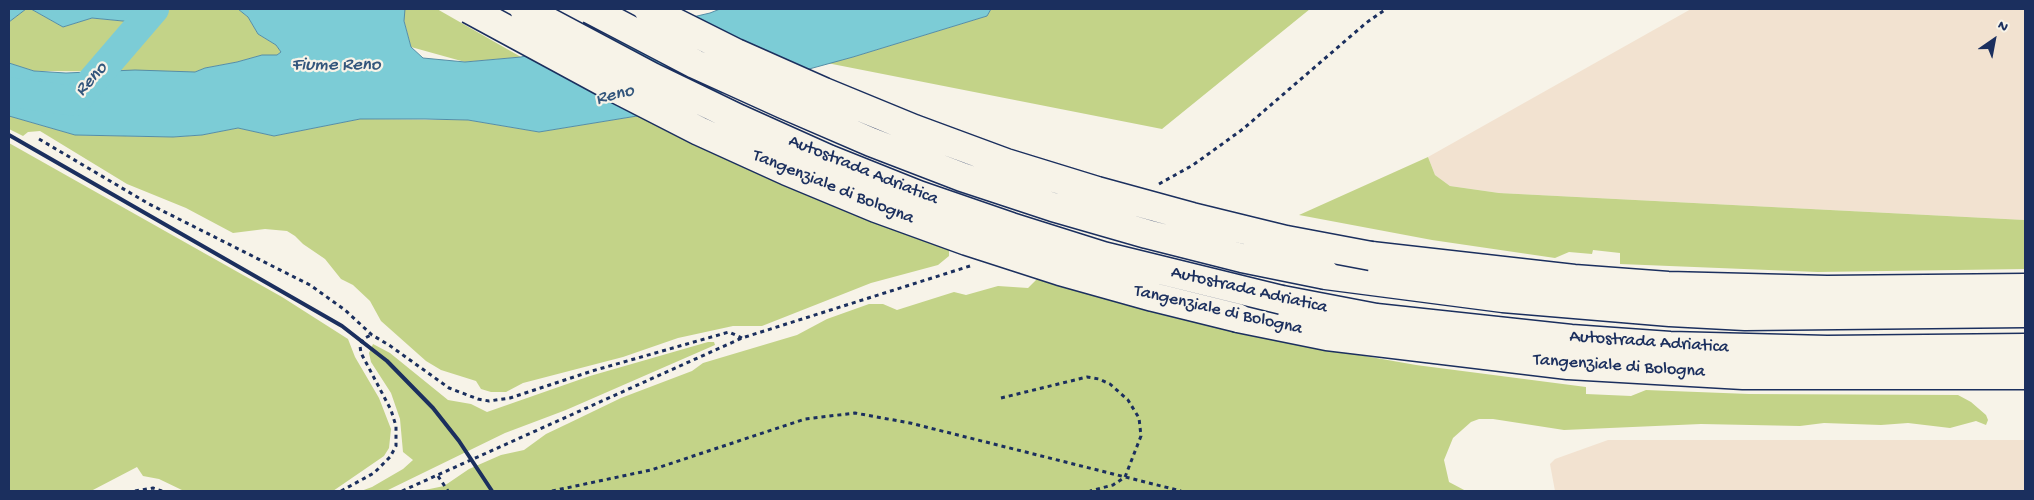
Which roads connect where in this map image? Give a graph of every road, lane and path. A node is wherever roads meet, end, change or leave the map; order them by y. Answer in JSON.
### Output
{"nodes":[{"id":1,"x":468,"y":9,"type":"edge"},
{"id":2,"x":524,"y":9,"type":"edge"},
{"id":3,"x":590,"y":9,"type":"edge"},
{"id":4,"x":648,"y":9,"type":"edge"},
{"id":5,"x":1386,"y":9,"type":"edge"},
{"id":6,"x":38,"y":139,"type":"dead end"},
{"id":7,"x":1159,"y":184,"type":"dead end"},
{"id":8,"x":970,"y":266,"type":"dead end"},
{"id":9,"x":2025,"y":288,"type":"edge"},
{"id":10,"x":2025,"y":314,"type":"edge"},
{"id":11,"x":372,"y":335,"type":"junction"},
{"id":12,"x":742,"y":338,"type":"junction"},
{"id":13,"x":2025,"y":348,"type":"edge"},
{"id":14,"x":2025,"y":375,"type":"edge"},
{"id":15,"x":1001,"y":398,"type":"dead end"},
{"id":16,"x":438,"y":476,"type":"junction"},
{"id":17,"x":1125,"y":477,"type":"junction"},
{"id":18,"x":135,"y":491,"type":"edge"},
{"id":19,"x":162,"y":491,"type":"edge"},
{"id":20,"x":341,"y":491,"type":"edge"},
{"id":21,"x":402,"y":491,"type":"edge"},
{"id":22,"x":448,"y":491,"type":"edge"},
{"id":23,"x":552,"y":491,"type":"edge"},
{"id":24,"x":1090,"y":491,"type":"edge"},
{"id":25,"x":1181,"y":491,"type":"edge"}],
"edges":[{"from":1,"to":14,"type":"highway","name":"Tangenziale di Bologna","bridge":true},
{"from":2,"to":13,"type":"highway","name":"Autostrada Adriatica","bridge":true},
{"from":3,"to":10,"type":"highway","name":"Autostrada Adriatica","bridge":true},
{"from":4,"to":9,"type":"highway","bridge":true},
{"from":5,"to":7,"type":"path"},
{"from":6,"to":11,"type":"path"},
{"from":8,"to":12,"type":"path"},
{"from":11,"to":12,"type":"path"},
{"from":11,"to":20,"type":"path"},
{"from":12,"to":16,"type":"path"},
{"from":15,"to":17,"type":"path"},
{"from":16,"to":21,"type":"path"},
{"from":16,"to":22,"type":"path"},
{"from":17,"to":23,"type":"path"},
{"from":17,"to":24,"type":"path"},
{"from":17,"to":25,"type":"path"},
{"from":18,"to":19,"type":"path"}]}
